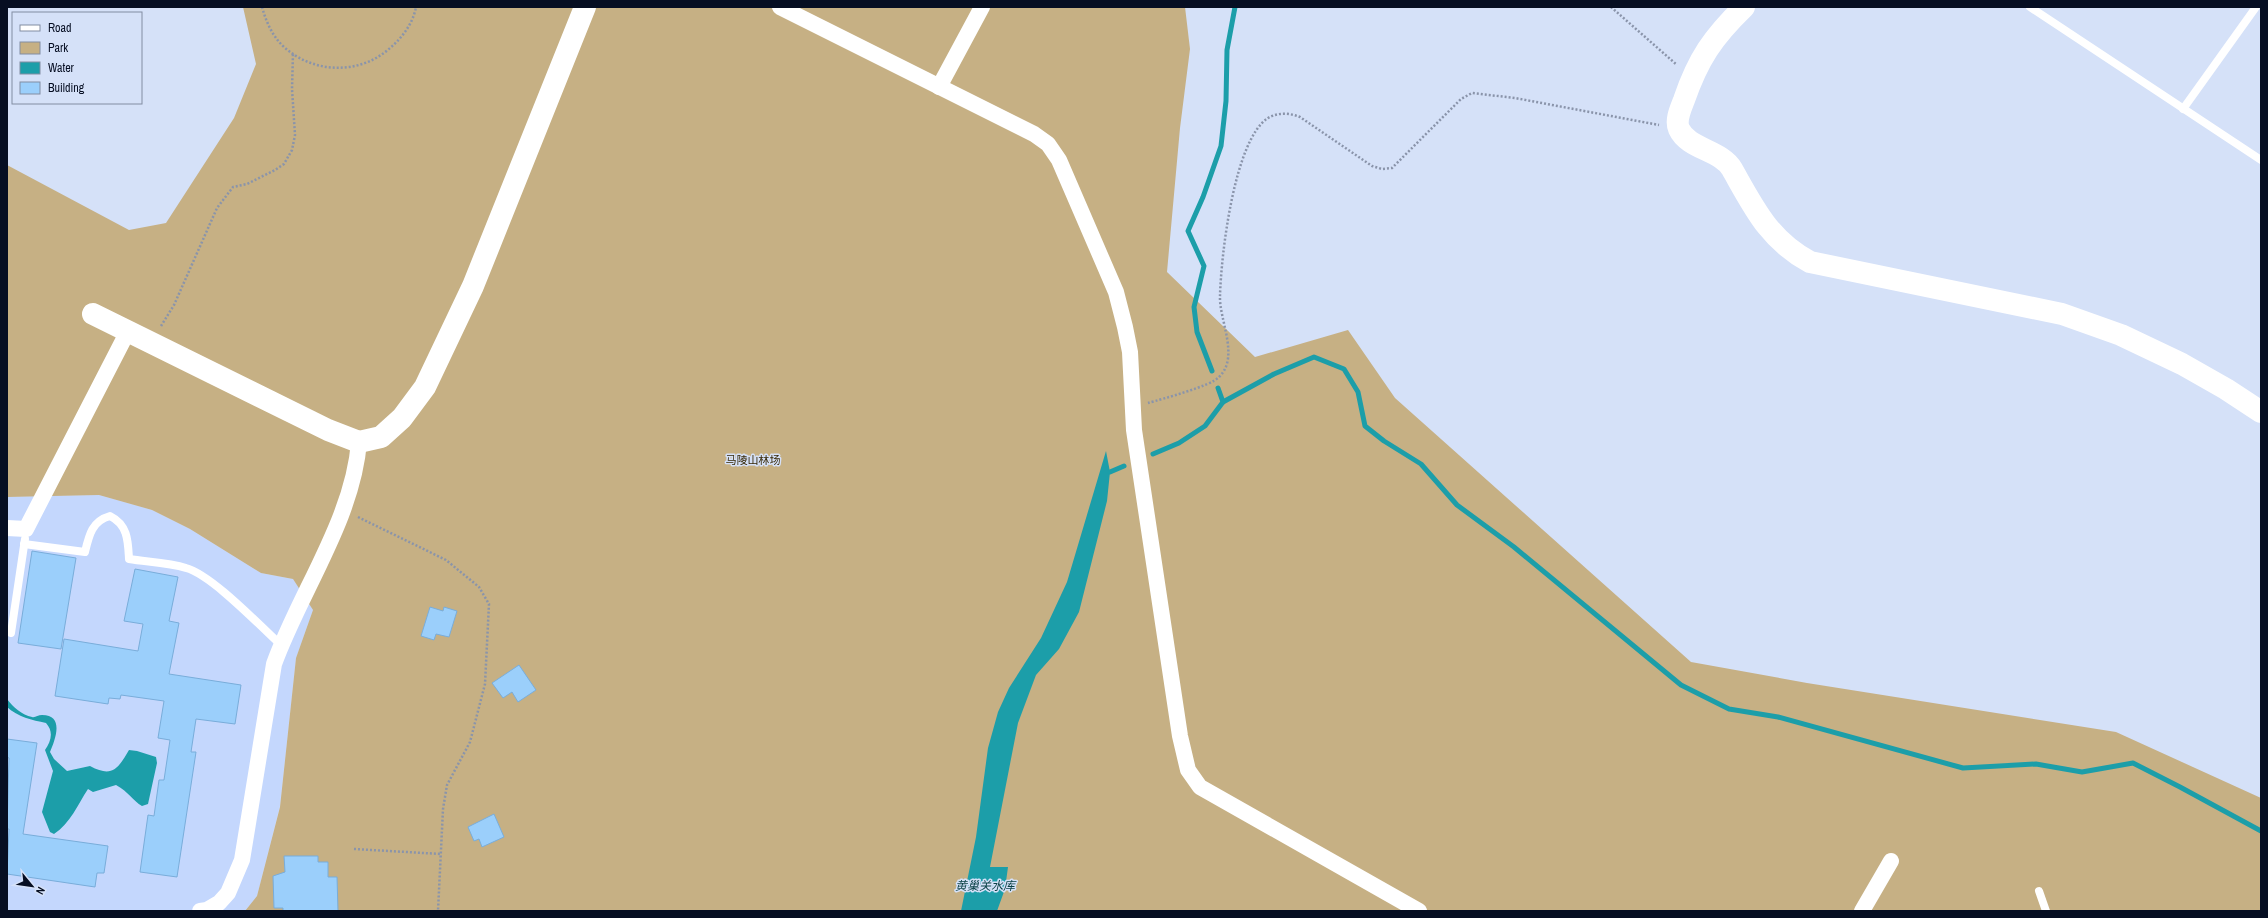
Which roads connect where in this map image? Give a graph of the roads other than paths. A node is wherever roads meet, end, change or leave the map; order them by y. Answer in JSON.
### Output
{"nodes":[{"id":1,"x":585,"y":7,"type":"edge"},
{"id":2,"x":780,"y":7,"type":"edge"},
{"id":3,"x":982,"y":7,"type":"edge"},
{"id":4,"x":1744,"y":7,"type":"edge"},
{"id":5,"x":2030,"y":7,"type":"edge"},
{"id":6,"x":2256,"y":7,"type":"edge"},
{"id":7,"x":939,"y":87,"type":"junction"},
{"id":8,"x":2183,"y":109,"type":"junction"},
{"id":9,"x":2261,"y":160,"type":"edge"},
{"id":10,"x":93,"y":314,"type":"dead end"},
{"id":11,"x":134,"y":334,"type":"junction"},
{"id":12,"x":2261,"y":412,"type":"edge"},
{"id":13,"x":359,"y":442,"type":"junction"},
{"id":14,"x":7,"y":528,"type":"edge"},
{"id":15,"x":25,"y":536,"type":"junction"},
{"id":16,"x":11,"y":633,"type":"dead end"},
{"id":17,"x":281,"y":645,"type":"junction"},
{"id":18,"x":1891,"y":861,"type":"dead end"},
{"id":19,"x":2039,"y":891,"type":"dead end"},
{"id":20,"x":200,"y":911,"type":"edge"},
{"id":21,"x":1419,"y":911,"type":"edge"},
{"id":22,"x":1862,"y":911,"type":"edge"},
{"id":23,"x":2046,"y":911,"type":"edge"}],
"edges":[{"from":1,"to":13,"type":"street"},
{"from":2,"to":7,"type":"street"},
{"from":3,"to":7,"type":"street"},
{"from":4,"to":12,"type":"street"},
{"from":5,"to":8,"type":"lane"},
{"from":6,"to":8,"type":"lane"},
{"from":7,"to":21,"type":"street"},
{"from":8,"to":9,"type":"lane"},
{"from":10,"to":11,"type":"street"},
{"from":11,"to":13,"type":"street"},
{"from":11,"to":15,"type":"street"},
{"from":13,"to":17,"type":"street"},
{"from":14,"to":15,"type":"street"},
{"from":15,"to":16,"type":"lane"},
{"from":15,"to":17,"type":"lane"},
{"from":17,"to":20,"type":"street"},
{"from":18,"to":22,"type":"street"},
{"from":19,"to":23,"type":"lane"}]}
